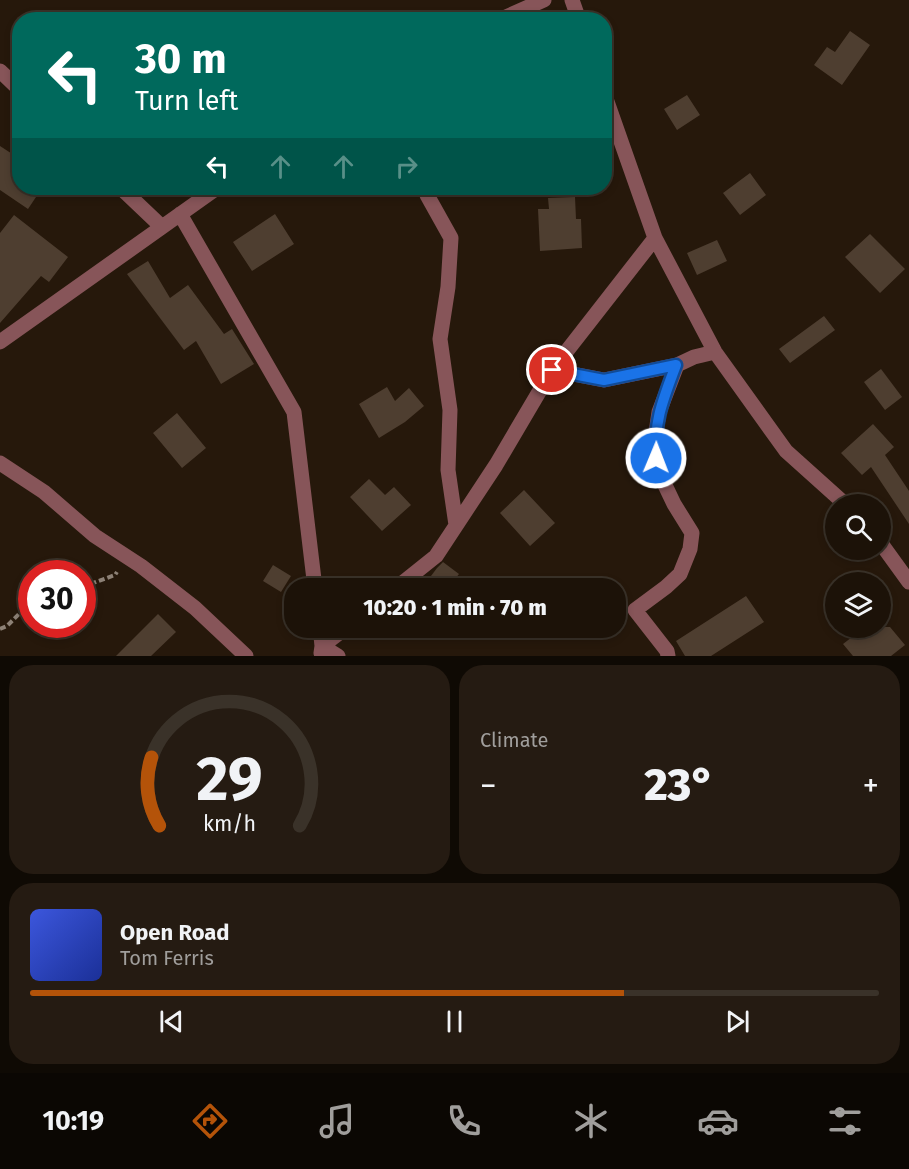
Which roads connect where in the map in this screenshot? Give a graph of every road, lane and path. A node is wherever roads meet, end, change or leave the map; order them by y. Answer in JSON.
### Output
{"nodes":[{"id":1,"x":543,"y":0,"type":"edge"},
{"id":2,"x":517,"y":12,"type":"edge"},
{"id":3,"x":0,"y":71,"type":"edge"},
{"id":4,"x":12,"y":82,"type":"edge"},
{"id":5,"x":612,"y":116,"type":"edge"},
{"id":6,"x":128,"y":195,"type":"edge"},
{"id":7,"x":207,"y":195,"type":"edge"},
{"id":8,"x":427,"y":195,"type":"edge"},
{"id":9,"x":180,"y":214,"type":"junction"},
{"id":10,"x":162,"y":227,"type":"junction"},
{"id":11,"x":655,"y":238,"type":"junction"},
{"id":12,"x":0,"y":342,"type":"edge"},
{"id":13,"x":715,"y":352,"type":"junction"},
{"id":14,"x":676,"y":365,"type":"junction"},
{"id":15,"x":552,"y":370,"type":"junction"},
{"id":16,"x":0,"y":463,"type":"edge"},
{"id":17,"x":834,"y":494,"type":"edge"},
{"id":18,"x":456,"y":525,"type":"junction"},
{"id":19,"x":128,"y":557,"type":"junction"},
{"id":20,"x":891,"y":557,"type":"edge"},
{"id":21,"x":314,"y":578,"type":"edge"},
{"id":22,"x":408,"y":578,"type":"edge"},
{"id":23,"x":96,"y":582,"type":"edge"},
{"id":24,"x":909,"y":582,"type":"edge"},
{"id":25,"x":18,"y":615,"type":"edge"},
{"id":26,"x":0,"y":629,"type":"edge"},
{"id":27,"x":335,"y":638,"type":"edge"},
{"id":28,"x":322,"y":651,"type":"edge"},
{"id":29,"x":246,"y":656,"type":"edge"},
{"id":30,"x":338,"y":656,"type":"edge"},
{"id":31,"x":668,"y":656,"type":"edge"}],
"edges":[{"from":1,"to":2,"type":"street"},
{"from":3,"to":4,"type":"street"},
{"from":5,"to":11,"type":"street"},
{"from":6,"to":10,"type":"street"},
{"from":7,"to":9,"type":"street"},
{"from":8,"to":18,"type":"street"},
{"from":9,"to":10,"type":"street"},
{"from":9,"to":21,"type":"street"},
{"from":10,"to":12,"type":"street"},
{"from":11,"to":13,"type":"street"},
{"from":11,"to":15,"type":"street"},
{"from":13,"to":14,"type":"street"},
{"from":13,"to":17,"type":"street"},
{"from":14,"to":15,"type":"street"},
{"from":14,"to":31,"type":"street"},
{"from":15,"to":18,"type":"street"},
{"from":16,"to":19,"type":"street"},
{"from":18,"to":22,"type":"street"},
{"from":19,"to":23,"type":"path"},
{"from":19,"to":29,"type":"street"},
{"from":20,"to":24,"type":"street"},
{"from":25,"to":26,"type":"path"},
{"from":27,"to":28,"type":"street"},
{"from":28,"to":30,"type":"street"}]}
